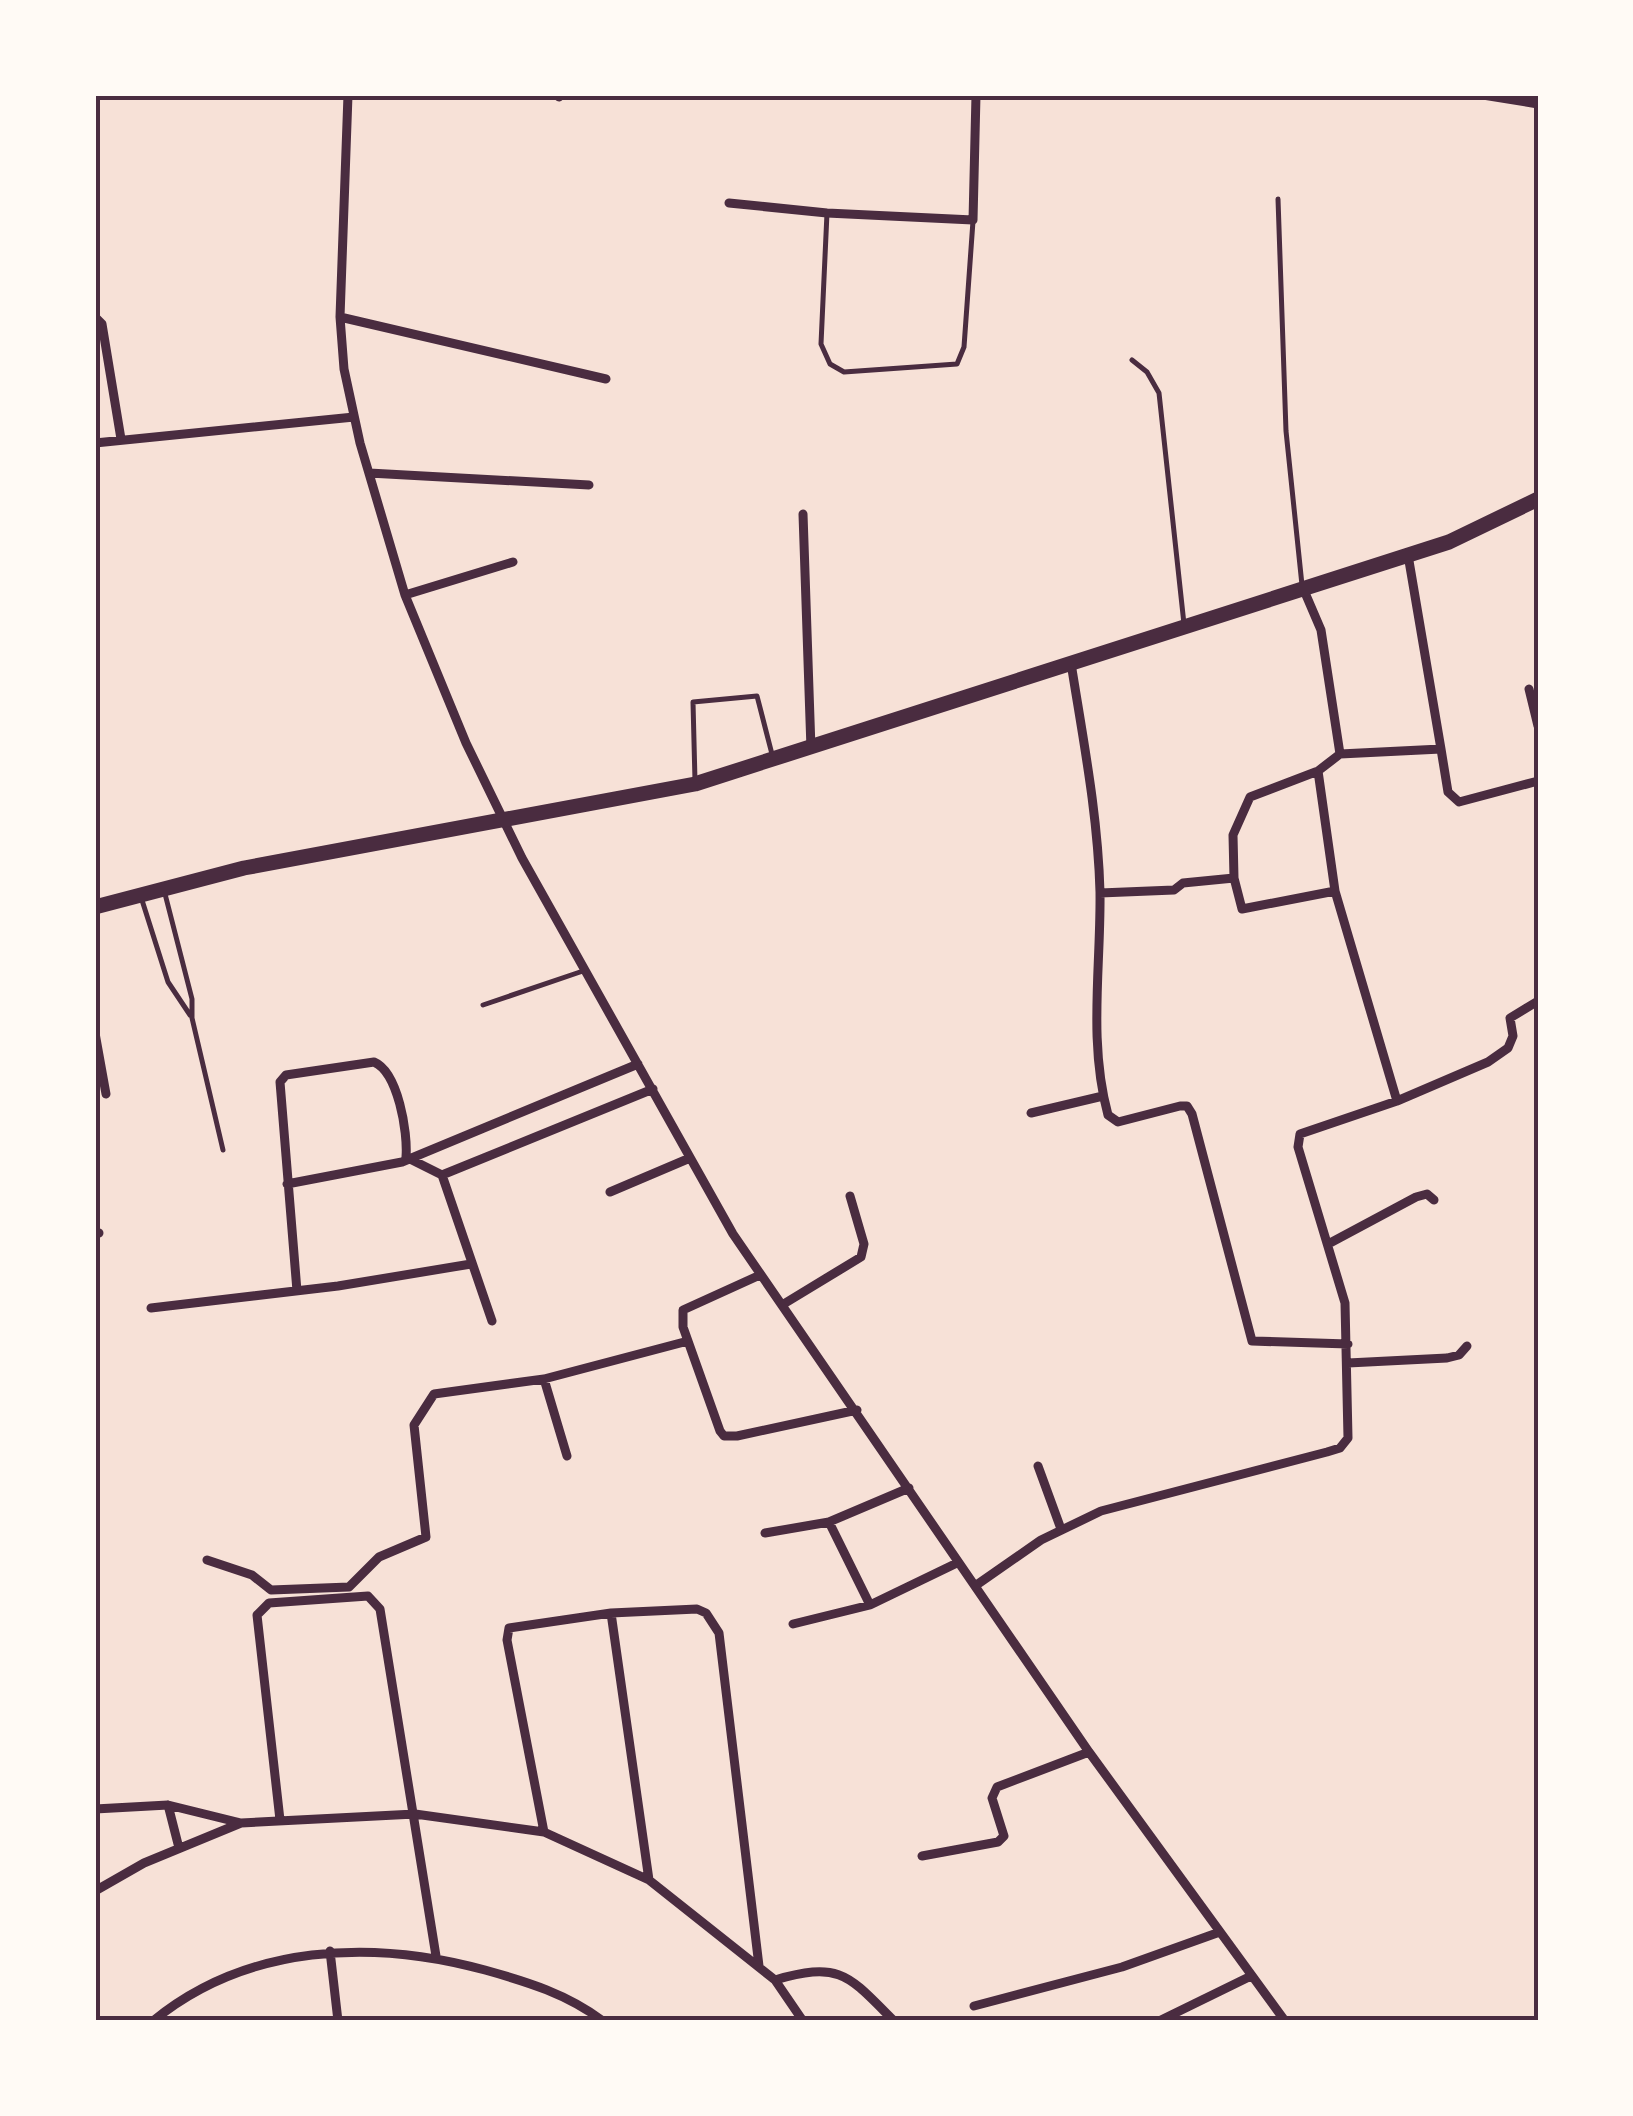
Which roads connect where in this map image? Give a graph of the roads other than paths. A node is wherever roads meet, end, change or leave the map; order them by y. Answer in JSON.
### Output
{"nodes":[{"id":1,"x":348,"y":95,"type":"edge"},
{"id":2,"x":976,"y":95,"type":"edge"},
{"id":3,"x":1483,"y":95,"type":"edge"},
{"id":4,"x":1538,"y":104,"type":"edge"},
{"id":5,"x":1278,"y":199,"type":"dead end"},
{"id":6,"x":728,"y":203,"type":"dead end"},
{"id":7,"x":827,"y":214,"type":"junction"},
{"id":8,"x":973,"y":220,"type":"junction"},
{"id":9,"x":95,"y":317,"type":"edge"},
{"id":10,"x":340,"y":317,"type":"junction"},
{"id":11,"x":1132,"y":360,"type":"dead end"},
{"id":12,"x":606,"y":379,"type":"dead end"},
{"id":13,"x":354,"y":416,"type":"junction"},
{"id":14,"x":121,"y":438,"type":"junction"},
{"id":15,"x":95,"y":443,"type":"edge"},
{"id":16,"x":369,"y":473,"type":"junction"},
{"id":17,"x":589,"y":486,"type":"dead end"},
{"id":18,"x":1538,"y":499,"type":"edge"},
{"id":19,"x":802,"y":514,"type":"dead end"},
{"id":20,"x":1408,"y":555,"type":"junction"},
{"id":21,"x":513,"y":562,"type":"dead end"},
{"id":22,"x":1303,"y":588,"type":"junction"},
{"id":23,"x":405,"y":595,"type":"junction"},
{"id":24,"x":1184,"y":624,"type":"junction"},
{"id":25,"x":1071,"y":663,"type":"junction"},
{"id":26,"x":1528,"y":690,"type":"dead end"},
{"id":27,"x":1538,"y":726,"type":"edge"},
{"id":28,"x":811,"y":749,"type":"junction"},
{"id":29,"x":1441,"y":749,"type":"junction"},
{"id":30,"x":1340,"y":754,"type":"junction"},
{"id":31,"x":773,"y":762,"type":"junction"},
{"id":32,"x":1318,"y":771,"type":"junction"},
{"id":33,"x":1538,"y":780,"type":"edge"},
{"id":34,"x":695,"y":784,"type":"junction"},
{"id":35,"x":504,"y":821,"type":"junction"},
{"id":36,"x":1234,"y":878,"type":"junction"},
{"id":37,"x":164,"y":890,"type":"junction"},
{"id":38,"x":1334,"y":891,"type":"junction"},
{"id":39,"x":1100,"y":893,"type":"junction"},
{"id":40,"x":141,"y":897,"type":"junction"},
{"id":41,"x":95,"y":907,"type":"edge"},
{"id":42,"x":586,"y":970,"type":"junction"},
{"id":43,"x":1538,"y":1001,"type":"edge"},
{"id":44,"x":483,"y":1006,"type":"dead end"},
{"id":45,"x":192,"y":1018,"type":"junction"},
{"id":46,"x":95,"y":1033,"type":"edge"},
{"id":47,"x":638,"y":1064,"type":"junction"},
{"id":48,"x":652,"y":1089,"type":"junction"},
{"id":49,"x":106,"y":1094,"type":"dead end"},
{"id":50,"x":1103,"y":1096,"type":"junction"},
{"id":51,"x":1396,"y":1101,"type":"junction"},
{"id":52,"x":1031,"y":1112,"type":"dead end"},
{"id":53,"x":223,"y":1150,"type":"dead end"},
{"id":54,"x":406,"y":1157,"type":"junction"},
{"id":55,"x":690,"y":1158,"type":"junction"},
{"id":56,"x":442,"y":1175,"type":"junction"},
{"id":57,"x":287,"y":1184,"type":"junction"},
{"id":58,"x":610,"y":1192,"type":"dead end"},
{"id":59,"x":850,"y":1196,"type":"dead end"},
{"id":60,"x":1434,"y":1200,"type":"dead end"},
{"id":61,"x":1330,"y":1244,"type":"junction"},
{"id":62,"x":471,"y":1264,"type":"junction"},
{"id":63,"x":760,"y":1275,"type":"junction"},
{"id":64,"x":297,"y":1291,"type":"junction"},
{"id":65,"x":782,"y":1305,"type":"junction"},
{"id":66,"x":151,"y":1308,"type":"dead end"},
{"id":67,"x":492,"y":1321,"type":"dead end"},
{"id":68,"x":688,"y":1341,"type":"junction"},
{"id":69,"x":1348,"y":1344,"type":"junction"},
{"id":70,"x":1467,"y":1346,"type":"dead end"},
{"id":71,"x":1348,"y":1364,"type":"junction"},
{"id":72,"x":544,"y":1379,"type":"junction"},
{"id":73,"x":857,"y":1410,"type":"junction"},
{"id":74,"x":567,"y":1456,"type":"dead end"},
{"id":75,"x":1038,"y":1466,"type":"dead end"},
{"id":76,"x":908,"y":1488,"type":"junction"},
{"id":77,"x":829,"y":1522,"type":"junction"},
{"id":78,"x":1061,"y":1529,"type":"junction"},
{"id":79,"x":765,"y":1533,"type":"dead end"},
{"id":80,"x":207,"y":1560,"type":"dead end"},
{"id":81,"x":958,"y":1563,"type":"junction"},
{"id":82,"x":975,"y":1586,"type":"junction"},
{"id":83,"x":870,"y":1605,"type":"junction"},
{"id":84,"x":610,"y":1613,"type":"junction"},
{"id":85,"x":794,"y":1624,"type":"dead end"},
{"id":86,"x":1090,"y":1752,"type":"junction"},
{"id":87,"x":168,"y":1805,"type":"junction"},
{"id":88,"x":95,"y":1809,"type":"edge"},
{"id":89,"x":415,"y":1814,"type":"junction"},
{"id":90,"x":280,"y":1820,"type":"junction"},
{"id":91,"x":241,"y":1823,"type":"junction"},
{"id":92,"x":544,"y":1832,"type":"junction"},
{"id":93,"x":178,"y":1848,"type":"junction"},
{"id":94,"x":922,"y":1856,"type":"dead end"},
{"id":95,"x":648,"y":1880,"type":"junction"},
{"id":96,"x":95,"y":1891,"type":"edge"},
{"id":97,"x":1217,"y":1933,"type":"junction"},
{"id":98,"x":330,"y":1951,"type":"junction"},
{"id":99,"x":436,"y":1956,"type":"junction"},
{"id":100,"x":759,"y":1966,"type":"junction"},
{"id":101,"x":1251,"y":1976,"type":"junction"},
{"id":102,"x":775,"y":1980,"type":"junction"},
{"id":103,"x":974,"y":2006,"type":"dead end"},
{"id":104,"x":152,"y":2021,"type":"edge"},
{"id":105,"x":338,"y":2021,"type":"edge"},
{"id":106,"x":603,"y":2021,"type":"edge"},
{"id":107,"x":803,"y":2021,"type":"edge"},
{"id":108,"x":894,"y":2021,"type":"edge"},
{"id":109,"x":1159,"y":2021,"type":"edge"},
{"id":110,"x":1285,"y":2021,"type":"edge"}],
"edges":[{"from":1,"to":10,"type":"street"},
{"from":2,"to":8,"type":"street"},
{"from":3,"to":4,"type":"street"},
{"from":5,"to":22,"type":"lane"},
{"from":6,"to":7,"type":"street"},
{"from":7,"to":8,"type":"street"},
{"from":7,"to":8,"type":"lane"},
{"from":9,"to":14,"type":"street"},
{"from":10,"to":12,"type":"street"},
{"from":10,"to":13,"type":"street"},
{"from":11,"to":24,"type":"lane"},
{"from":13,"to":14,"type":"street"},
{"from":13,"to":16,"type":"street"},
{"from":14,"to":15,"type":"street"},
{"from":16,"to":17,"type":"street"},
{"from":16,"to":23,"type":"street"},
{"from":18,"to":20,"type":"highway"},
{"from":19,"to":28,"type":"street"},
{"from":20,"to":22,"type":"highway"},
{"from":20,"to":29,"type":"street"},
{"from":21,"to":23,"type":"street"},
{"from":22,"to":24,"type":"highway"},
{"from":22,"to":30,"type":"street"},
{"from":23,"to":35,"type":"street"},
{"from":24,"to":25,"type":"highway"},
{"from":25,"to":28,"type":"highway"},
{"from":25,"to":39,"type":"street"},
{"from":26,"to":27,"type":"street"},
{"from":28,"to":31,"type":"highway"},
{"from":29,"to":30,"type":"street"},
{"from":29,"to":33,"type":"street"},
{"from":30,"to":32,"type":"street"},
{"from":31,"to":34,"type":"highway"},
{"from":31,"to":34,"type":"lane"},
{"from":32,"to":36,"type":"street"},
{"from":32,"to":38,"type":"street"},
{"from":34,"to":35,"type":"highway"},
{"from":35,"to":37,"type":"highway"},
{"from":35,"to":42,"type":"street"},
{"from":36,"to":38,"type":"street"},
{"from":36,"to":39,"type":"street"},
{"from":37,"to":40,"type":"highway"},
{"from":37,"to":45,"type":"lane"},
{"from":38,"to":51,"type":"street"},
{"from":39,"to":50,"type":"street"},
{"from":40,"to":41,"type":"highway"},
{"from":40,"to":45,"type":"lane"},
{"from":42,"to":44,"type":"lane"},
{"from":42,"to":47,"type":"street"},
{"from":43,"to":51,"type":"street"},
{"from":45,"to":53,"type":"lane"},
{"from":46,"to":49,"type":"street"},
{"from":47,"to":48,"type":"street"},
{"from":47,"to":54,"type":"street"},
{"from":48,"to":55,"type":"street"},
{"from":48,"to":56,"type":"street"},
{"from":50,"to":52,"type":"street"},
{"from":50,"to":69,"type":"street"},
{"from":51,"to":61,"type":"street"},
{"from":54,"to":56,"type":"street"},
{"from":54,"to":57,"type":"street"},
{"from":54,"to":57,"type":"street"},
{"from":55,"to":58,"type":"street"},
{"from":55,"to":63,"type":"street"},
{"from":56,"to":62,"type":"street"},
{"from":57,"to":64,"type":"street"},
{"from":59,"to":65,"type":"street"},
{"from":60,"to":61,"type":"street"},
{"from":61,"to":69,"type":"street"},
{"from":62,"to":64,"type":"street"},
{"from":62,"to":67,"type":"street"},
{"from":63,"to":65,"type":"street"},
{"from":63,"to":68,"type":"street"},
{"from":64,"to":66,"type":"street"},
{"from":65,"to":73,"type":"street"},
{"from":68,"to":72,"type":"street"},
{"from":68,"to":73,"type":"street"},
{"from":69,"to":71,"type":"street"},
{"from":70,"to":71,"type":"street"},
{"from":71,"to":78,"type":"street"},
{"from":72,"to":74,"type":"street"},
{"from":72,"to":80,"type":"street"},
{"from":73,"to":76,"type":"street"},
{"from":75,"to":78,"type":"street"},
{"from":76,"to":77,"type":"street"},
{"from":76,"to":81,"type":"street"},
{"from":77,"to":79,"type":"street"},
{"from":77,"to":83,"type":"street"},
{"from":78,"to":82,"type":"street"},
{"from":81,"to":82,"type":"street"},
{"from":81,"to":83,"type":"street"},
{"from":82,"to":86,"type":"street"},
{"from":83,"to":85,"type":"street"},
{"from":84,"to":92,"type":"street"},
{"from":84,"to":95,"type":"street"},
{"from":84,"to":100,"type":"street"},
{"from":86,"to":94,"type":"street"},
{"from":86,"to":97,"type":"street"},
{"from":87,"to":88,"type":"street"},
{"from":87,"to":91,"type":"street"},
{"from":87,"to":93,"type":"street"},
{"from":89,"to":90,"type":"street"},
{"from":89,"to":90,"type":"street"},
{"from":89,"to":92,"type":"street"},
{"from":89,"to":99,"type":"street"},
{"from":90,"to":91,"type":"street"},
{"from":91,"to":93,"type":"street"},
{"from":92,"to":95,"type":"street"},
{"from":93,"to":96,"type":"street"},
{"from":95,"to":100,"type":"street"},
{"from":97,"to":101,"type":"street"},
{"from":97,"to":103,"type":"street"},
{"from":98,"to":99,"type":"street"},
{"from":98,"to":104,"type":"street"},
{"from":98,"to":105,"type":"street"},
{"from":99,"to":106,"type":"street"},
{"from":100,"to":102,"type":"street"},
{"from":101,"to":109,"type":"street"},
{"from":101,"to":110,"type":"street"},
{"from":102,"to":107,"type":"street"},
{"from":102,"to":108,"type":"street"}]}
